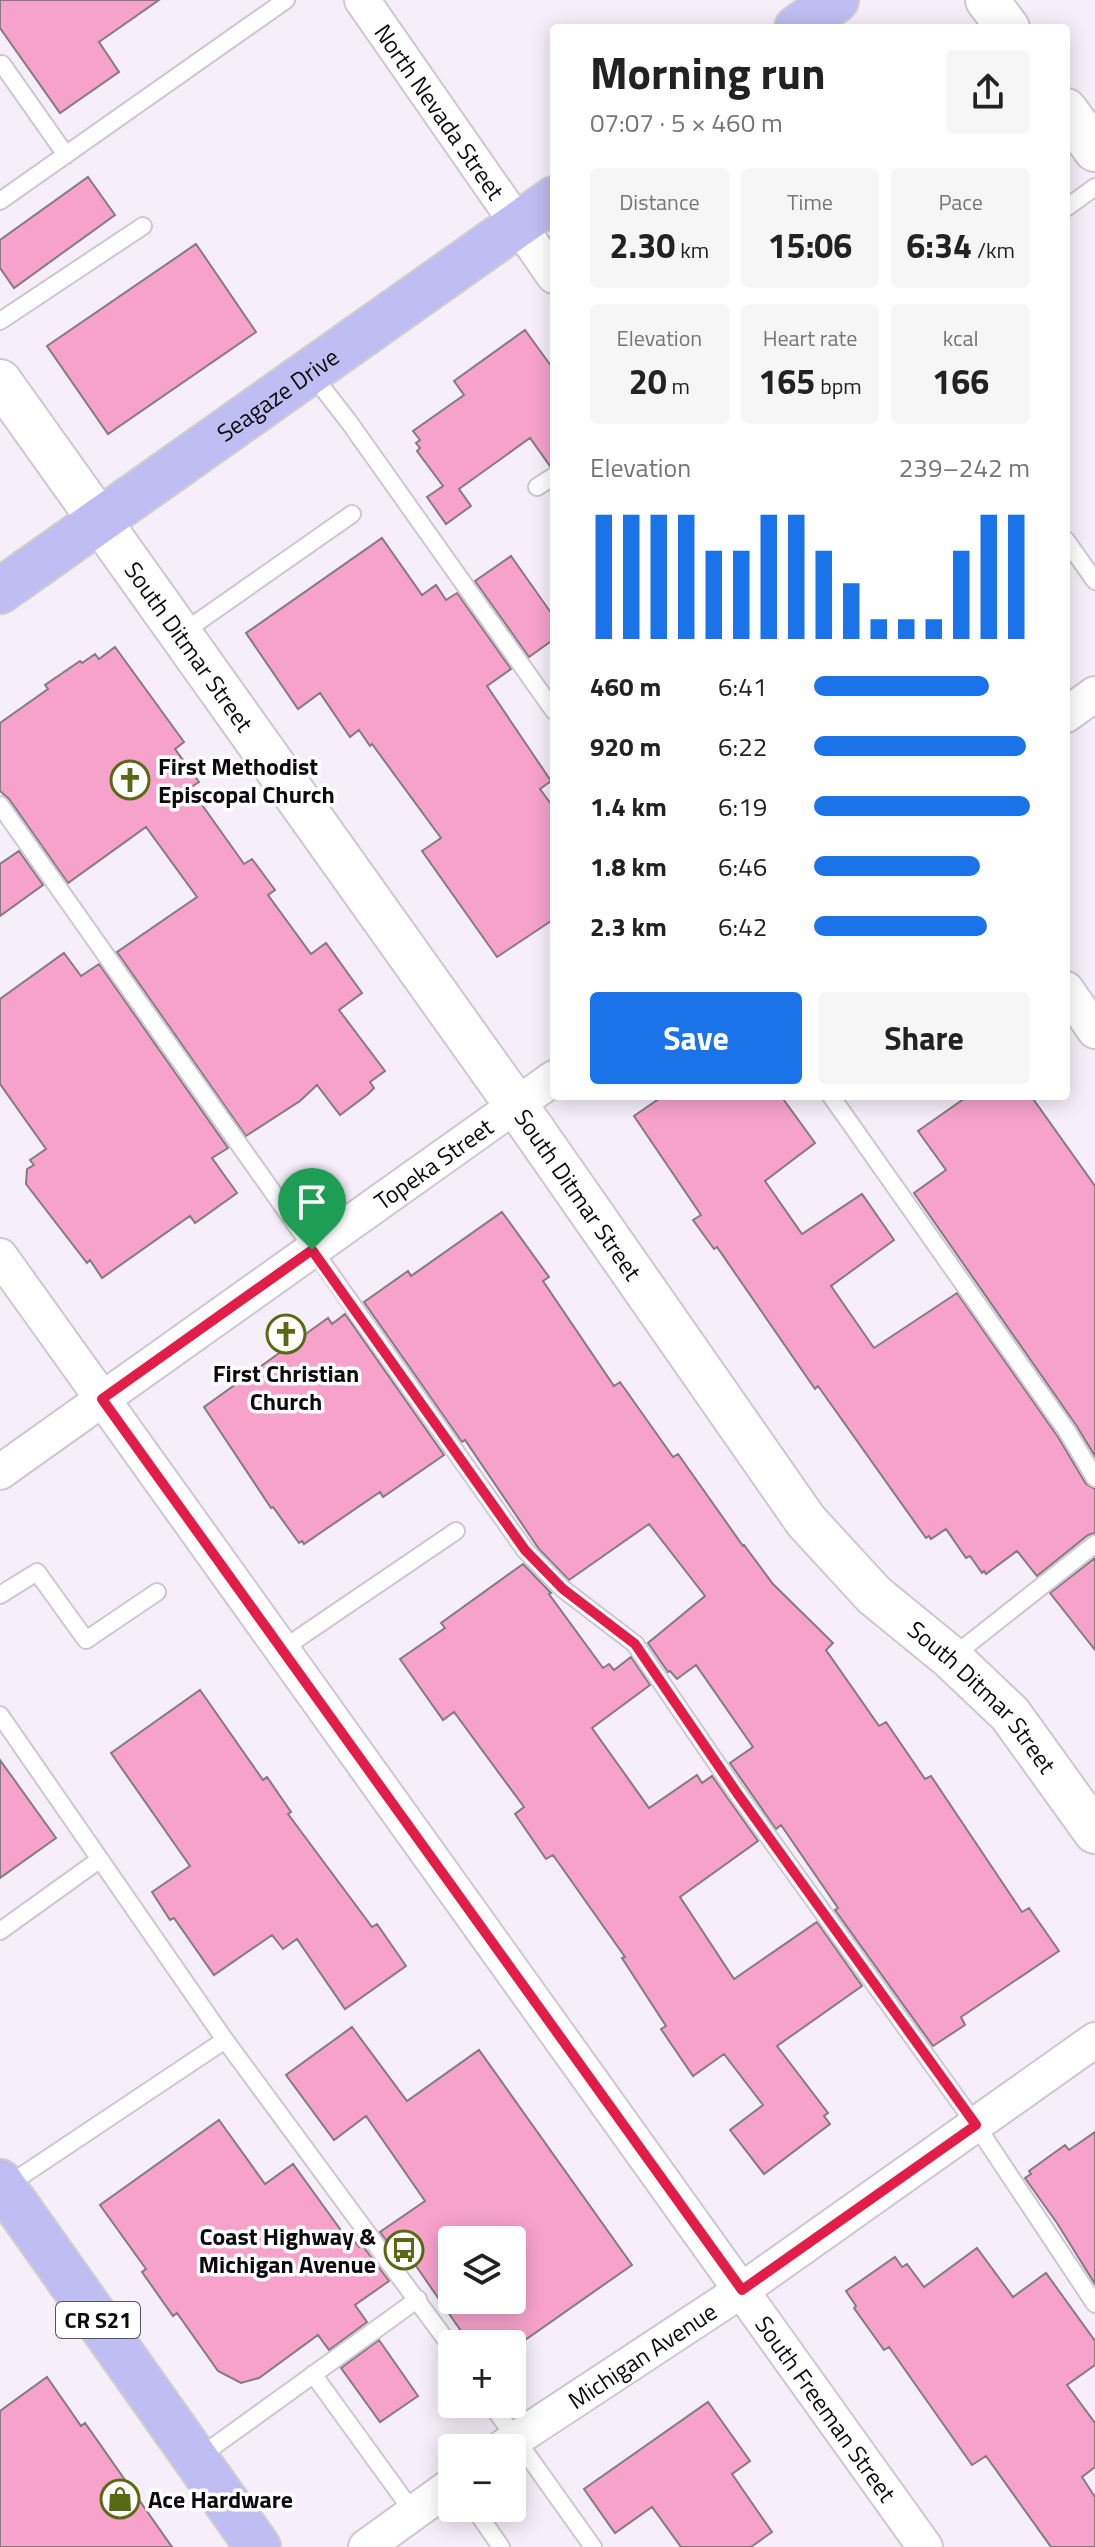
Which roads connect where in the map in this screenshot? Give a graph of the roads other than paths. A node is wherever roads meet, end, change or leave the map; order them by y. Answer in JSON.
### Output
{"nodes":[{"id":1,"x":286,"y":0,"type":"edge"},
{"id":2,"x":362,"y":0,"type":"edge"},
{"id":3,"x":836,"y":0,"type":"edge"},
{"id":4,"x":987,"y":0,"type":"edge"},
{"id":5,"x":803,"y":24,"type":"edge"},
{"id":6,"x":1005,"y":24,"type":"edge"},
{"id":7,"x":2,"y":64,"type":"dead end"},
{"id":8,"x":1070,"y":116,"type":"edge"},
{"id":9,"x":1095,"y":150,"type":"edge"},
{"id":10,"x":66,"y":155,"type":"junction"},
{"id":11,"x":1095,"y":187,"type":"edge"},
{"id":12,"x":0,"y":201,"type":"edge"},
{"id":13,"x":550,"y":202,"type":"edge"},
{"id":14,"x":1070,"y":205,"type":"edge"},
{"id":15,"x":518,"y":224,"type":"junction"},
{"id":16,"x":143,"y":226,"type":"dead end"},
{"id":17,"x":550,"y":270,"type":"edge"},
{"id":18,"x":0,"y":321,"type":"edge"},
{"id":19,"x":310,"y":372,"type":"junction"},
{"id":20,"x":0,"y":381,"type":"edge"},
{"id":21,"x":550,"y":479,"type":"edge"},
{"id":22,"x":537,"y":487,"type":"dead end"},
{"id":23,"x":352,"y":514,"type":"dead end"},
{"id":24,"x":100,"y":520,"type":"junction"},
{"id":25,"x":1070,"y":546,"type":"edge"},
{"id":26,"x":1095,"y":581,"type":"edge"},
{"id":27,"x":0,"y":591,"type":"edge"},
{"id":28,"x":180,"y":634,"type":"junction"},
{"id":29,"x":1095,"y":694,"type":"edge"},
{"id":30,"x":550,"y":705,"type":"edge"},
{"id":31,"x":1070,"y":712,"type":"edge"},
{"id":32,"x":0,"y":805,"type":"edge"},
{"id":33,"x":1070,"y":995,"type":"edge"},
{"id":34,"x":1095,"y":1031,"type":"edge"},
{"id":35,"x":550,"y":1081,"type":"edge"},
{"id":36,"x":834,"y":1100,"type":"edge"},
{"id":37,"x":516,"y":1105,"type":"junction"},
{"id":38,"x":312,"y":1250,"type":"junction"},
{"id":39,"x":0,"y":1256,"type":"edge"},
{"id":40,"x":102,"y":1399,"type":"junction"},
{"id":41,"x":0,"y":1472,"type":"edge"},
{"id":42,"x":1095,"y":1478,"type":"edge"},
{"id":43,"x":456,"y":1531,"type":"dead end"},
{"id":44,"x":1095,"y":1544,"type":"edge"},
{"id":45,"x":157,"y":1592,"type":"dead end"},
{"id":46,"x":0,"y":1595,"type":"edge"},
{"id":47,"x":281,"y":1650,"type":"junction"},
{"id":48,"x":951,"y":1658,"type":"junction"},
{"id":49,"x":0,"y":1715,"type":"edge"},
{"id":50,"x":1095,"y":1832,"type":"edge"},
{"id":51,"x":99,"y":1860,"type":"junction"},
{"id":52,"x":0,"y":1931,"type":"edge"},
{"id":53,"x":225,"y":2040,"type":"junction"},
{"id":54,"x":1095,"y":2040,"type":"edge"},
{"id":55,"x":976,"y":2125,"type":"junction"},
{"id":56,"x":2,"y":2185,"type":"edge"},
{"id":57,"x":742,"y":2290,"type":"junction"},
{"id":58,"x":418,"y":2299,"type":"junction"},
{"id":59,"x":1095,"y":2304,"type":"edge"},
{"id":60,"x":440,"y":2330,"type":"edge"},
{"id":61,"x":313,"y":2374,"type":"junction"},
{"id":62,"x":522,"y":2434,"type":"edge"},
{"id":63,"x":197,"y":2458,"type":"junction"},
{"id":64,"x":526,"y":2465,"type":"edge"},
{"id":65,"x":438,"y":2495,"type":"edge"},
{"id":66,"x":413,"y":2512,"type":"junction"},
{"id":67,"x":484,"y":2522,"type":"edge"},
{"id":68,"x":258,"y":2547,"type":"edge"},
{"id":69,"x":366,"y":2547,"type":"edge"},
{"id":70,"x":501,"y":2547,"type":"edge"},
{"id":71,"x":593,"y":2547,"type":"edge"},
{"id":72,"x":925,"y":2547,"type":"edge"}],
"edges":[{"from":1,"to":10,"type":"lane"},
{"from":2,"to":15,"type":"street","name":"North Nevada Street"},
{"from":3,"to":5,"type":"main road"},
{"from":4,"to":6,"type":"street"},
{"from":7,"to":10,"type":"lane"},
{"from":8,"to":9,"type":"street"},
{"from":10,"to":12,"type":"lane"},
{"from":11,"to":14,"type":"lane"},
{"from":13,"to":15,"type":"main road","name":"Seagaze Drive"},
{"from":15,"to":17,"type":"street","name":"North Nevada Street"},
{"from":15,"to":19,"type":"main road","name":"Seagaze Drive"},
{"from":16,"to":18,"type":"lane"},
{"from":19,"to":24,"type":"main road","name":"Seagaze Drive"},
{"from":19,"to":30,"type":"lane"},
{"from":20,"to":24,"type":"street","name":"South Ditmar Street"},
{"from":21,"to":22,"type":"lane"},
{"from":23,"to":28,"type":"lane"},
{"from":24,"to":27,"type":"main road","name":"Seagaze Drive"},
{"from":24,"to":28,"type":"street","name":"South Ditmar Street"},
{"from":25,"to":26,"type":"lane"},
{"from":28,"to":37,"type":"street","name":"South Ditmar Street"},
{"from":29,"to":31,"type":"street"},
{"from":32,"to":38,"type":"lane"},
{"from":33,"to":34,"type":"street"},
{"from":35,"to":37,"type":"street","name":"Topeka Street"},
{"from":36,"to":42,"type":"lane"},
{"from":37,"to":38,"type":"street","name":"Topeka Street"},
{"from":37,"to":48,"type":"street","name":"South Ditmar Street"},
{"from":38,"to":40,"type":"street","name":"Topeka Street"},
{"from":38,"to":55,"type":"lane"},
{"from":39,"to":40,"type":"street","name":"South Freeman Street"},
{"from":40,"to":41,"type":"street","name":"Topeka Street"},
{"from":40,"to":47,"type":"street","name":"South Freeman Street"},
{"from":43,"to":47,"type":"lane"},
{"from":44,"to":48,"type":"lane"},
{"from":45,"to":46,"type":"lane"},
{"from":47,"to":57,"type":"street","name":"South Freeman Street"},
{"from":48,"to":50,"type":"street","name":"South Ditmar Street"},
{"from":49,"to":51,"type":"lane"},
{"from":51,"to":52,"type":"lane"},
{"from":51,"to":53,"type":"lane"},
{"from":53,"to":56,"type":"lane"},
{"from":53,"to":58,"type":"lane"},
{"from":54,"to":55,"type":"street","name":"Michigan Avenue"},
{"from":55,"to":57,"type":"street","name":"Michigan Avenue"},
{"from":55,"to":59,"type":"lane"},
{"from":56,"to":63,"type":"main road","number":"CR S21"},
{"from":57,"to":62,"type":"street","name":"Michigan Avenue"},
{"from":57,"to":72,"type":"street","name":"South Freeman Street"},
{"from":58,"to":60,"type":"lane"},
{"from":58,"to":61,"type":"lane"},
{"from":61,"to":63,"type":"lane"},
{"from":61,"to":66,"type":"lane"},
{"from":63,"to":68,"type":"main road","number":"CR S21"},
{"from":64,"to":71,"type":"lane"},
{"from":65,"to":66,"type":"street"},
{"from":66,"to":69,"type":"street"},
{"from":67,"to":70,"type":"lane"}]}
